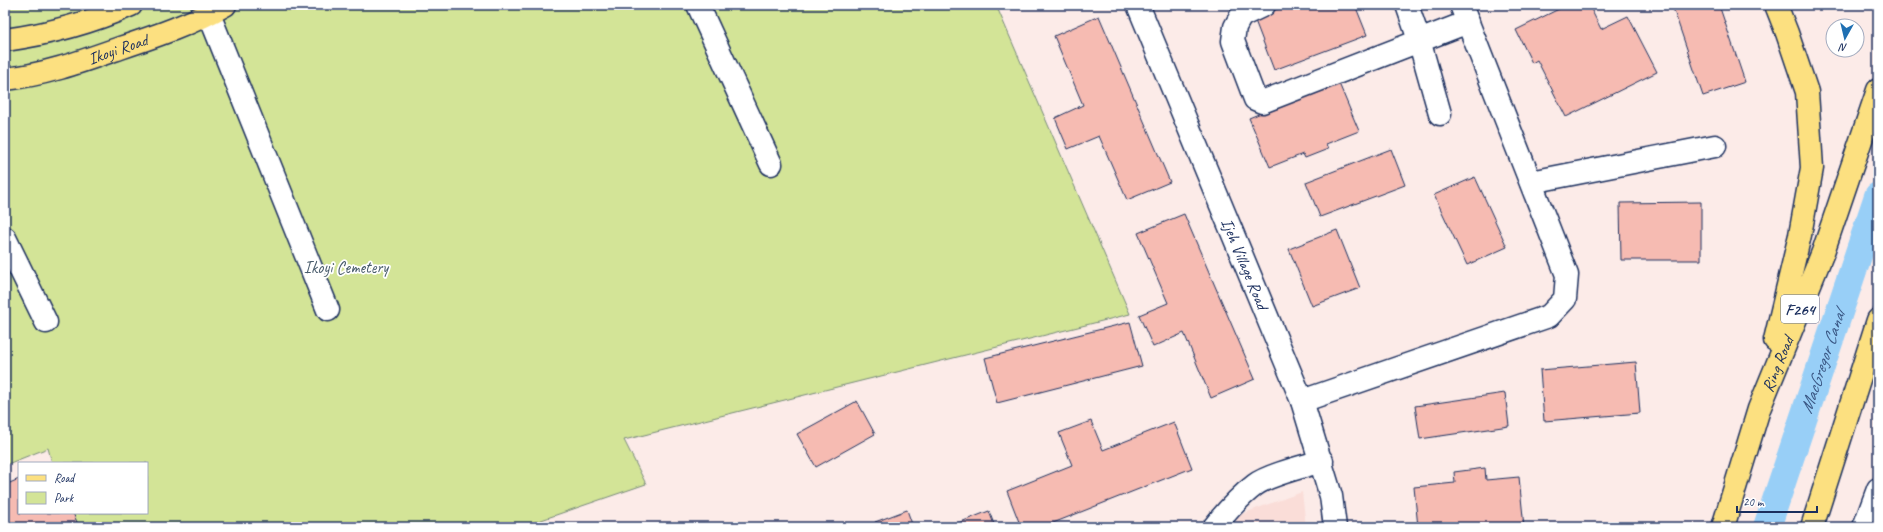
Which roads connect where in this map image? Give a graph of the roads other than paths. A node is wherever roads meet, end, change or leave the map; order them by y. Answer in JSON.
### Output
{"nodes":[{"id":1,"x":131,"y":5,"type":"edge"},
{"id":2,"x":698,"y":5,"type":"edge"},
{"id":3,"x":1138,"y":5,"type":"edge"},
{"id":4,"x":1264,"y":5,"type":"edge"},
{"id":5,"x":1407,"y":5,"type":"edge"},
{"id":6,"x":1776,"y":5,"type":"edge"},
{"id":7,"x":217,"y":10,"type":"edge"},
{"id":8,"x":1464,"y":14,"type":"edge"},
{"id":9,"x":5,"y":40,"type":"edge"},
{"id":10,"x":1419,"y":40,"type":"junction"},
{"id":11,"x":5,"y":78,"type":"edge"},
{"id":12,"x":1878,"y":90,"type":"edge"},
{"id":13,"x":1440,"y":114,"type":"dead end"},
{"id":14,"x":1715,"y":146,"type":"dead end"},
{"id":15,"x":770,"y":164,"type":"dead end"},
{"id":16,"x":1531,"y":182,"type":"junction"},
{"id":17,"x":5,"y":238,"type":"edge"},
{"id":18,"x":328,"y":310,"type":"dead end"},
{"id":19,"x":1878,"y":320,"type":"edge"},
{"id":20,"x":46,"y":322,"type":"dead end"},
{"id":21,"x":1878,"y":366,"type":"edge"},
{"id":22,"x":1302,"y":401,"type":"junction"},
{"id":23,"x":1759,"y":410,"type":"junction"},
{"id":24,"x":1843,"y":432,"type":"junction"},
{"id":25,"x":1322,"y":461,"type":"junction"},
{"id":26,"x":1878,"y":489,"type":"edge"},
{"id":27,"x":1214,"y":527,"type":"edge"},
{"id":28,"x":1335,"y":527,"type":"edge"},
{"id":29,"x":1723,"y":527,"type":"edge"},
{"id":30,"x":1812,"y":527,"type":"edge"},
{"id":31,"x":1864,"y":527,"type":"edge"}],
"edges":[{"from":1,"to":9,"type":"main road","name":"Ikoyi Road"},
{"from":2,"to":15,"type":"street"},
{"from":3,"to":22,"type":"street","name":"Ijeh Village Road"},
{"from":4,"to":10,"type":"street"},
{"from":5,"to":10,"type":"street"},
{"from":6,"to":23,"type":"main road"},
{"from":7,"to":11,"type":"main road","name":"Ikoyi Road"},
{"from":7,"to":18,"type":"street"},
{"from":8,"to":10,"type":"street"},
{"from":8,"to":16,"type":"street"},
{"from":10,"to":13,"type":"street"},
{"from":12,"to":23,"type":"main road","name":"Ring Road","number":"F264"},
{"from":14,"to":16,"type":"street"},
{"from":16,"to":22,"type":"street"},
{"from":17,"to":20,"type":"street"},
{"from":19,"to":24,"type":"main road"},
{"from":21,"to":24,"type":"main road"},
{"from":22,"to":25,"type":"street","name":"Ijeh Village Road"},
{"from":23,"to":29,"type":"main road","name":"Ring Road","number":"F264"},
{"from":24,"to":30,"type":"main road"},
{"from":25,"to":27,"type":"street"},
{"from":25,"to":28,"type":"street","name":"Ijeh Village Road"},
{"from":26,"to":31,"type":"street"}]}
